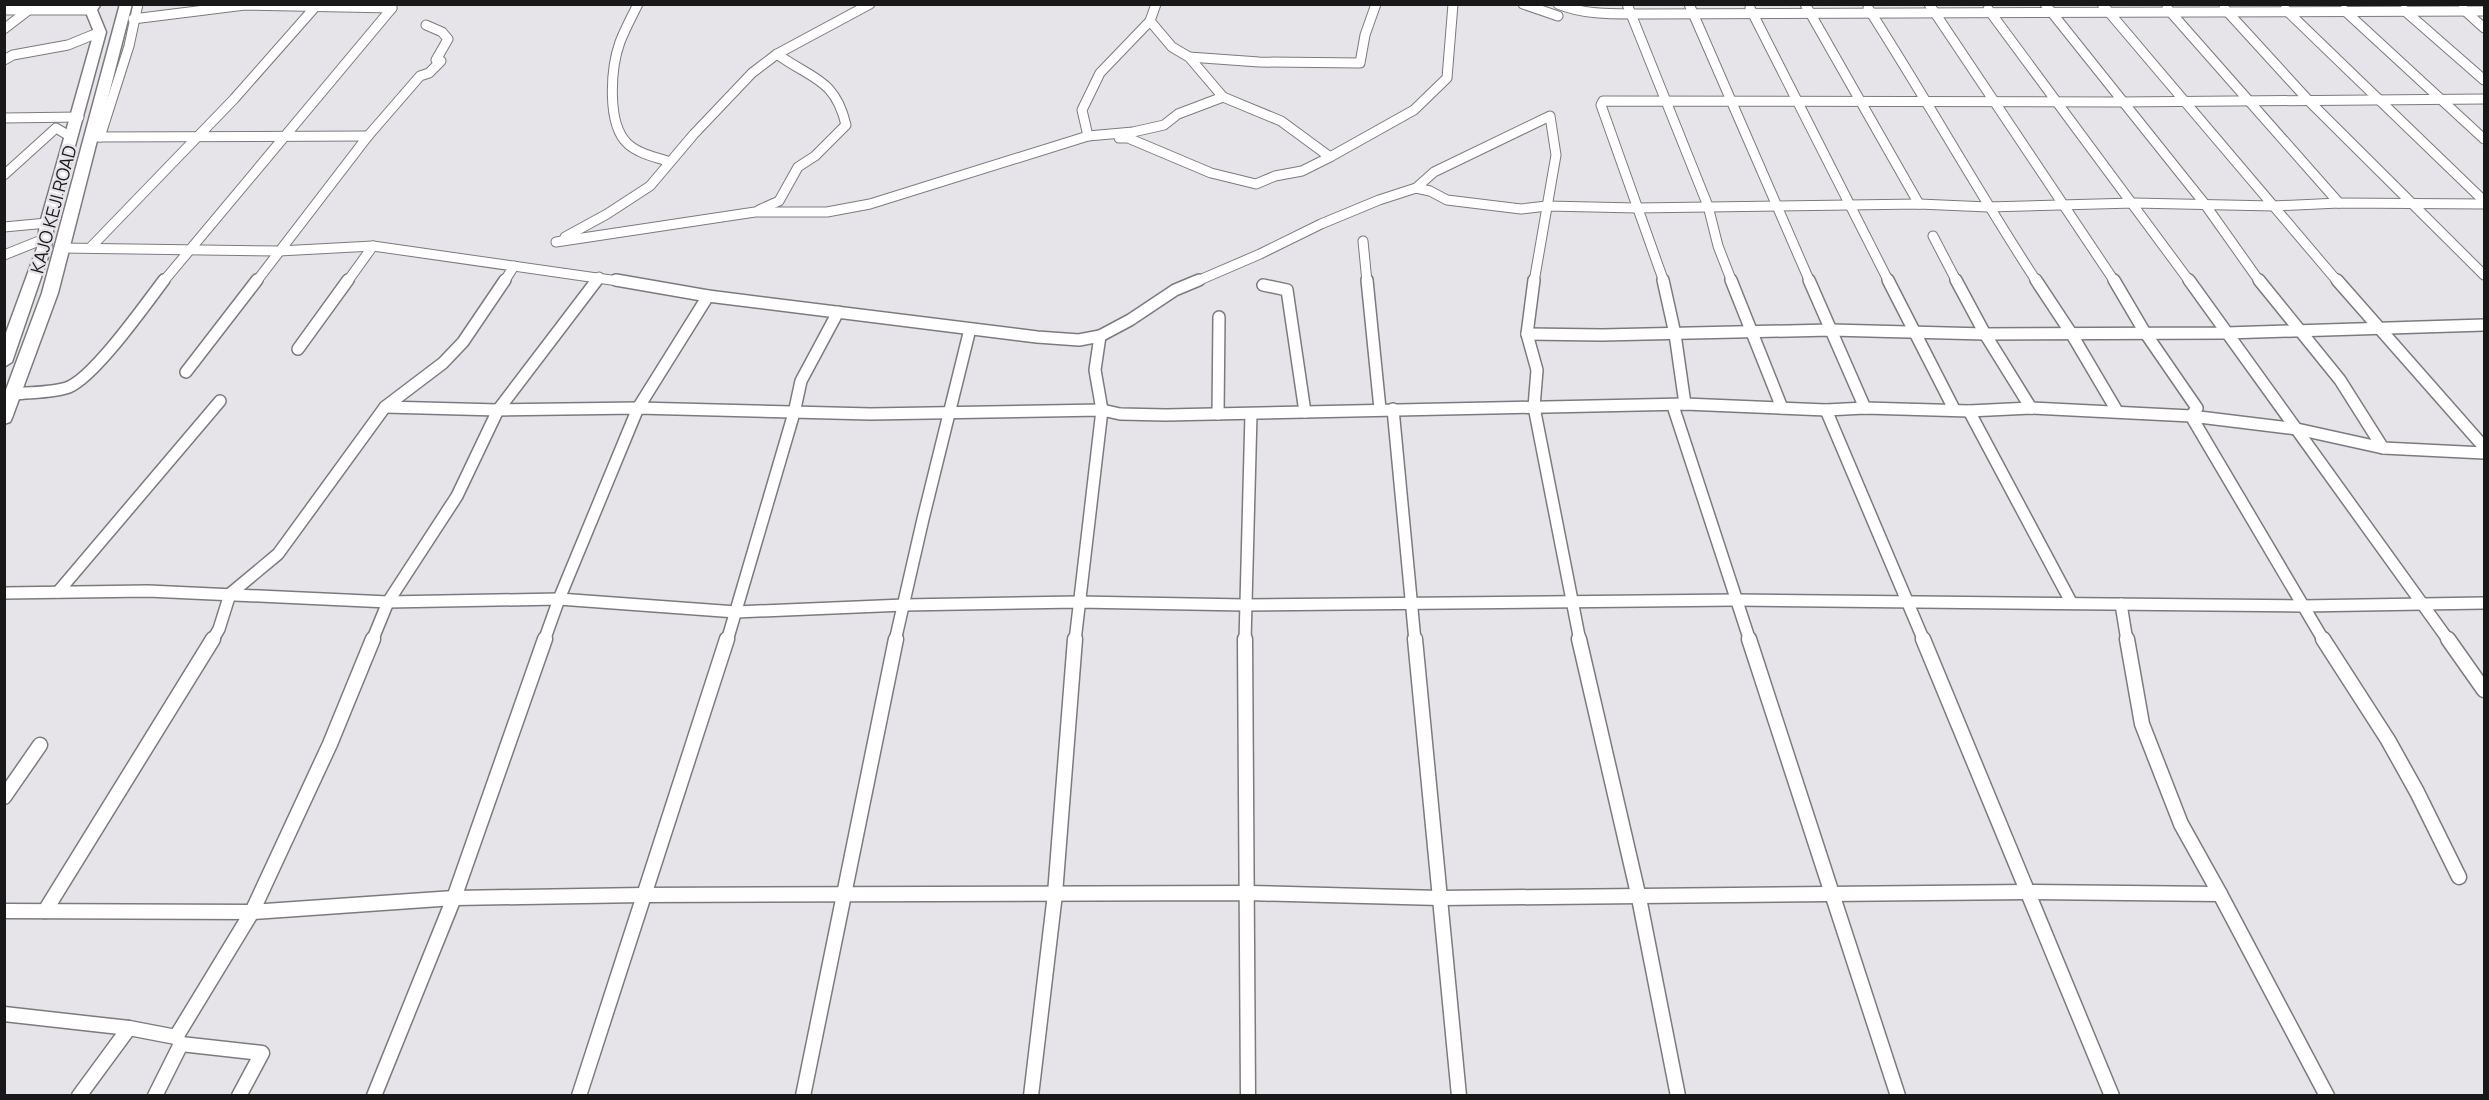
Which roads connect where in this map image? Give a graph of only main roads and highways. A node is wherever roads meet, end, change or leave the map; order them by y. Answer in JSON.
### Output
{"nodes":[{"id":1,"x":126,"y":4,"type":"edge"},
{"id":2,"x":93,"y":7,"type":"edge"},
{"id":3,"x":4,"y":362,"type":"edge"},
{"id":4,"x":4,"y":418,"type":"edge"}],
"edges":[{"from":1,"to":4,"type":"main road","name":"KAJO KEJI ROAD"},
{"from":2,"to":3,"type":"main road","name":"KAJO KEJI ROAD"}]}
